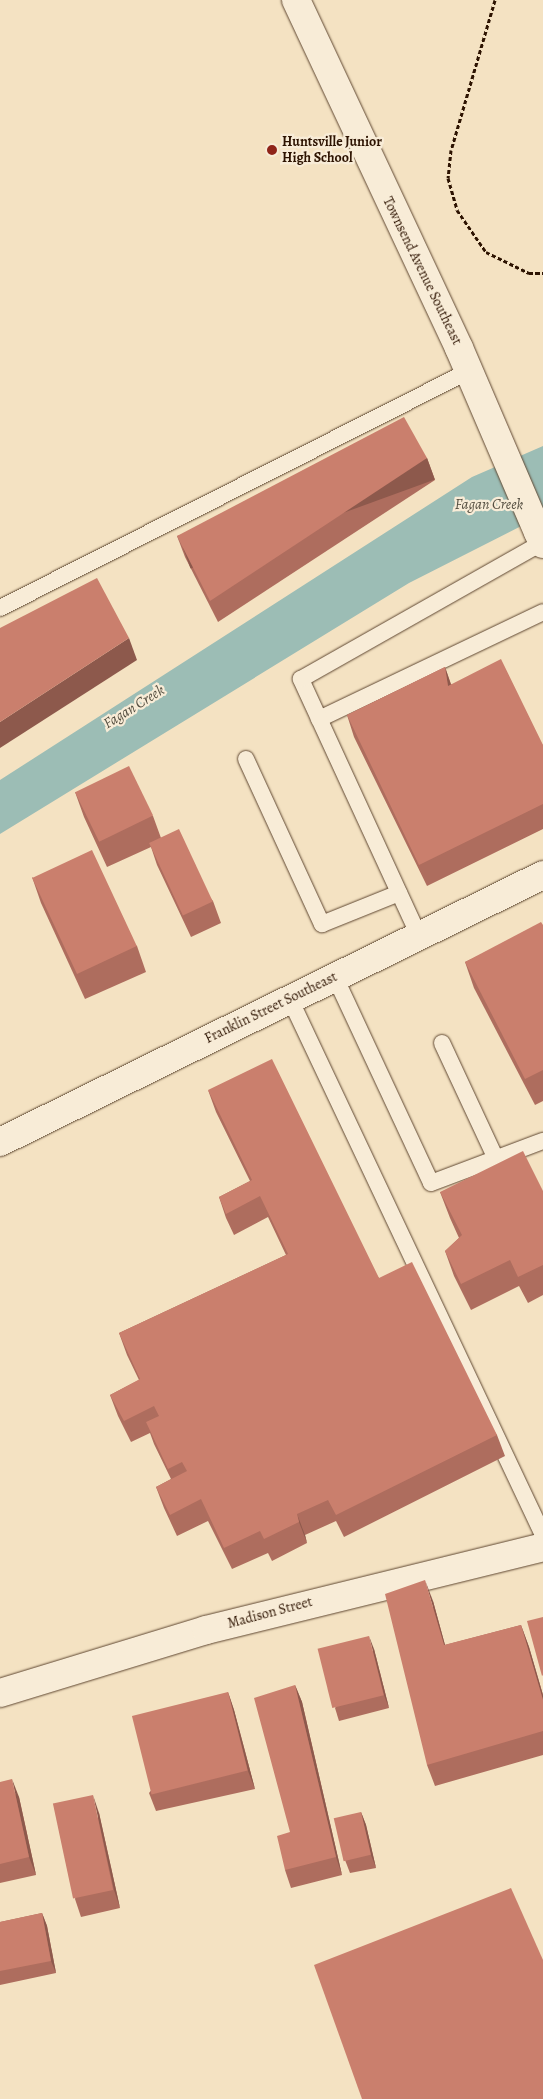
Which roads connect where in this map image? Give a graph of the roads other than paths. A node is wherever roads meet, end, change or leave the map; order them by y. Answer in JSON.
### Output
{"nodes":[{"id":1,"x":296,"y":0,"type":"edge"},
{"id":2,"x":469,"y":371,"type":"junction"},
{"id":3,"x":542,"y":540,"type":"edge"},
{"id":4,"x":0,"y":608,"type":"edge"},
{"id":5,"x":543,"y":612,"type":"edge"},
{"id":6,"x":319,"y":719,"type":"junction"},
{"id":7,"x":246,"y":759,"type":"dead end"},
{"id":8,"x":543,"y":875,"type":"edge"},
{"id":9,"x":399,"y":893,"type":"junction"},
{"id":10,"x":419,"y":936,"type":"junction"},
{"id":11,"x":335,"y":977,"type":"junction"},
{"id":12,"x":290,"y":999,"type":"junction"},
{"id":13,"x":442,"y":1043,"type":"dead end"},
{"id":14,"x":543,"y":1141,"type":"edge"},
{"id":15,"x":0,"y":1142,"type":"edge"},
{"id":16,"x":496,"y":1159,"type":"junction"},
{"id":17,"x":543,"y":1535,"type":"edge"},
{"id":18,"x":543,"y":1547,"type":"edge"},
{"id":19,"x":0,"y":1693,"type":"edge"}],
"edges":[{"from":1,"to":2,"type":"street","name":"Townsend Avenue Southeast"},
{"from":2,"to":3,"type":"street","name":"Townsend Avenue Southeast"},
{"from":2,"to":4,"type":"lane"},
{"from":3,"to":6,"type":"lane"},
{"from":5,"to":6,"type":"lane"},
{"from":6,"to":9,"type":"lane"},
{"from":7,"to":9,"type":"lane"},
{"from":8,"to":10,"type":"street","name":"Franklin Street Southeast"},
{"from":9,"to":10,"type":"lane"},
{"from":10,"to":11,"type":"street","name":"Franklin Street Southeast"},
{"from":11,"to":12,"type":"street","name":"Franklin Street Southeast"},
{"from":11,"to":16,"type":"lane"},
{"from":12,"to":15,"type":"street","name":"Franklin Street Southeast"},
{"from":12,"to":17,"type":"lane"},
{"from":13,"to":16,"type":"lane"},
{"from":14,"to":16,"type":"lane"},
{"from":18,"to":19,"type":"street","name":"Madison Street"}]}
